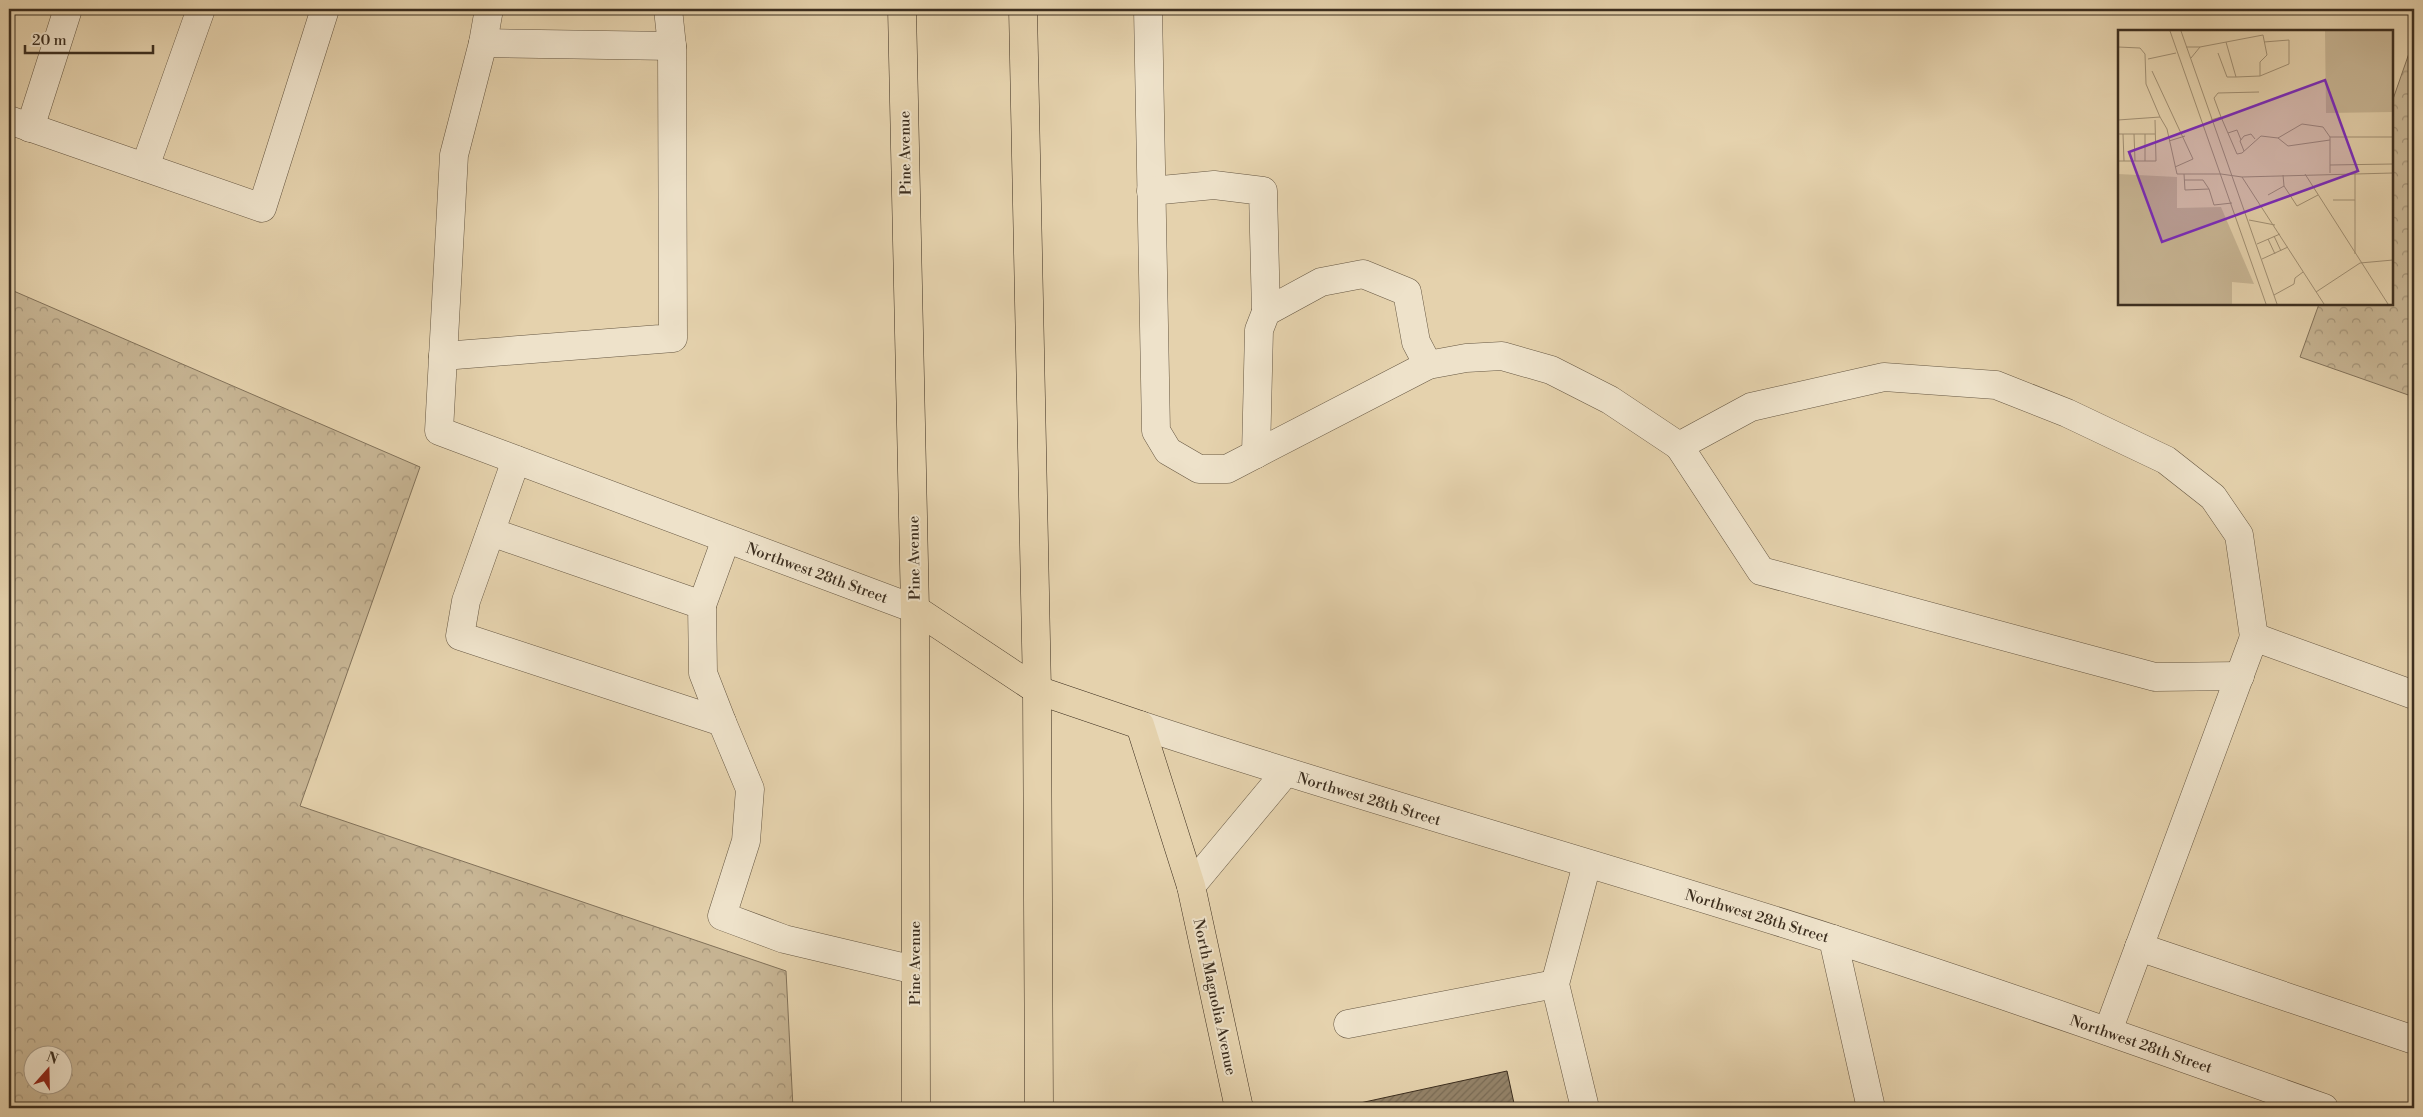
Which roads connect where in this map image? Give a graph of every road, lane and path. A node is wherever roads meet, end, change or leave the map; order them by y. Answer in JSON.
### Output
{"nodes":[{"id":1,"x":68,"y":9,"type":"edge"},
{"id":2,"x":202,"y":9,"type":"edge"},
{"id":3,"x":325,"y":9,"type":"edge"},
{"id":4,"x":489,"y":9,"type":"edge"},
{"id":5,"x":668,"y":9,"type":"edge"},
{"id":6,"x":902,"y":9,"type":"edge"},
{"id":7,"x":1023,"y":9,"type":"edge"},
{"id":8,"x":1148,"y":9,"type":"edge"},
{"id":9,"x":482,"y":43,"type":"junction"},
{"id":10,"x":672,"y":46,"type":"junction"},
{"id":11,"x":19,"y":124,"type":"edge"},
{"id":12,"x":145,"y":167,"type":"junction"},
{"id":13,"x":1151,"y":191,"type":"junction"},
{"id":14,"x":1266,"y":312,"type":"junction"},
{"id":15,"x":443,"y":356,"type":"junction"},
{"id":16,"x":1428,"y":365,"type":"junction"},
{"id":17,"x":1679,"y":446,"type":"junction"},
{"id":18,"x":1256,"y":454,"type":"junction"},
{"id":19,"x":516,"y":460,"type":"junction"},
{"id":20,"x":491,"y":532,"type":"junction"},
{"id":21,"x":726,"y":539,"type":"junction"},
{"id":22,"x":702,"y":605,"type":"junction"},
{"id":23,"x":915,"y":609,"type":"junction"},
{"id":24,"x":2254,"y":637,"type":"junction"},
{"id":25,"x":2240,"y":676,"type":"junction"},
{"id":26,"x":1037,"y":690,"type":"junction"},
{"id":27,"x":2414,"y":695,"type":"edge"},
{"id":28,"x":722,"y":722,"type":"junction"},
{"id":29,"x":1140,"y":725,"type":"junction"},
{"id":30,"x":1285,"y":773,"type":"junction"},
{"id":31,"x":1586,"y":864,"type":"junction"},
{"id":32,"x":1191,"y":886,"type":"junction"},
{"id":33,"x":1833,"y":939,"type":"junction"},
{"id":34,"x":2140,"y":947,"type":"junction"},
{"id":35,"x":915,"y":970,"type":"junction"},
{"id":36,"x":1555,"y":984,"type":"junction"},
{"id":37,"x":1348,"y":1024,"type":"dead end"},
{"id":38,"x":2108,"y":1031,"type":"junction"},
{"id":39,"x":2414,"y":1040,"type":"edge"},
{"id":40,"x":916,"y":1108,"type":"edge"},
{"id":41,"x":1039,"y":1108,"type":"edge"},
{"id":42,"x":1239,"y":1108,"type":"edge"},
{"id":43,"x":1585,"y":1108,"type":"edge"},
{"id":44,"x":1871,"y":1108,"type":"edge"},
{"id":45,"x":2324,"y":1108,"type":"edge"}],
"edges":[{"from":1,"to":11,"type":"street"},
{"from":2,"to":12,"type":"street"},
{"from":3,"to":12,"type":"street"},
{"from":4,"to":9,"type":"street"},
{"from":5,"to":10,"type":"street"},
{"from":6,"to":23,"type":"main road","name":"Pine Avenue"},
{"from":7,"to":26,"type":"main road"},
{"from":8,"to":13,"type":"street"},
{"from":9,"to":10,"type":"street"},
{"from":9,"to":15,"type":"street"},
{"from":10,"to":15,"type":"street"},
{"from":11,"to":12,"type":"street"},
{"from":13,"to":14,"type":"street"},
{"from":13,"to":18,"type":"street"},
{"from":14,"to":16,"type":"street"},
{"from":14,"to":18,"type":"street"},
{"from":15,"to":19,"type":"street","name":"Northwest 28th Street"},
{"from":16,"to":17,"type":"street"},
{"from":16,"to":18,"type":"street"},
{"from":17,"to":24,"type":"street"},
{"from":17,"to":25,"type":"street"},
{"from":19,"to":20,"type":"street"},
{"from":19,"to":21,"type":"street","name":"Northwest 28th Street"},
{"from":20,"to":22,"type":"street"},
{"from":20,"to":28,"type":"street"},
{"from":21,"to":22,"type":"street"},
{"from":21,"to":23,"type":"street","name":"Northwest 28th Street"},
{"from":22,"to":28,"type":"street"},
{"from":23,"to":26,"type":"main road","name":"Northwest 28th Street"},
{"from":23,"to":35,"type":"main road","name":"Pine Avenue"},
{"from":24,"to":25,"type":"street"},
{"from":24,"to":27,"type":"street"},
{"from":25,"to":34,"type":"street"},
{"from":26,"to":29,"type":"main road","name":"Northwest 28th Street"},
{"from":26,"to":41,"type":"main road"},
{"from":28,"to":35,"type":"street"},
{"from":29,"to":30,"type":"street","name":"Northwest 28th Street"},
{"from":29,"to":32,"type":"main road","name":"North Magnolia Avenue"},
{"from":30,"to":31,"type":"street","name":"Northwest 28th Street"},
{"from":30,"to":32,"type":"street"},
{"from":31,"to":33,"type":"street","name":"Northwest 28th Street"},
{"from":31,"to":36,"type":"street"},
{"from":32,"to":42,"type":"main road","name":"North Magnolia Avenue"},
{"from":33,"to":38,"type":"street","name":"Northwest 28th Street"},
{"from":33,"to":44,"type":"street"},
{"from":34,"to":38,"type":"street"},
{"from":34,"to":39,"type":"street"},
{"from":35,"to":40,"type":"main road","name":"Pine Avenue"},
{"from":36,"to":37,"type":"street"},
{"from":36,"to":43,"type":"street"},
{"from":38,"to":45,"type":"street","name":"Northwest 28th Street"}]}
